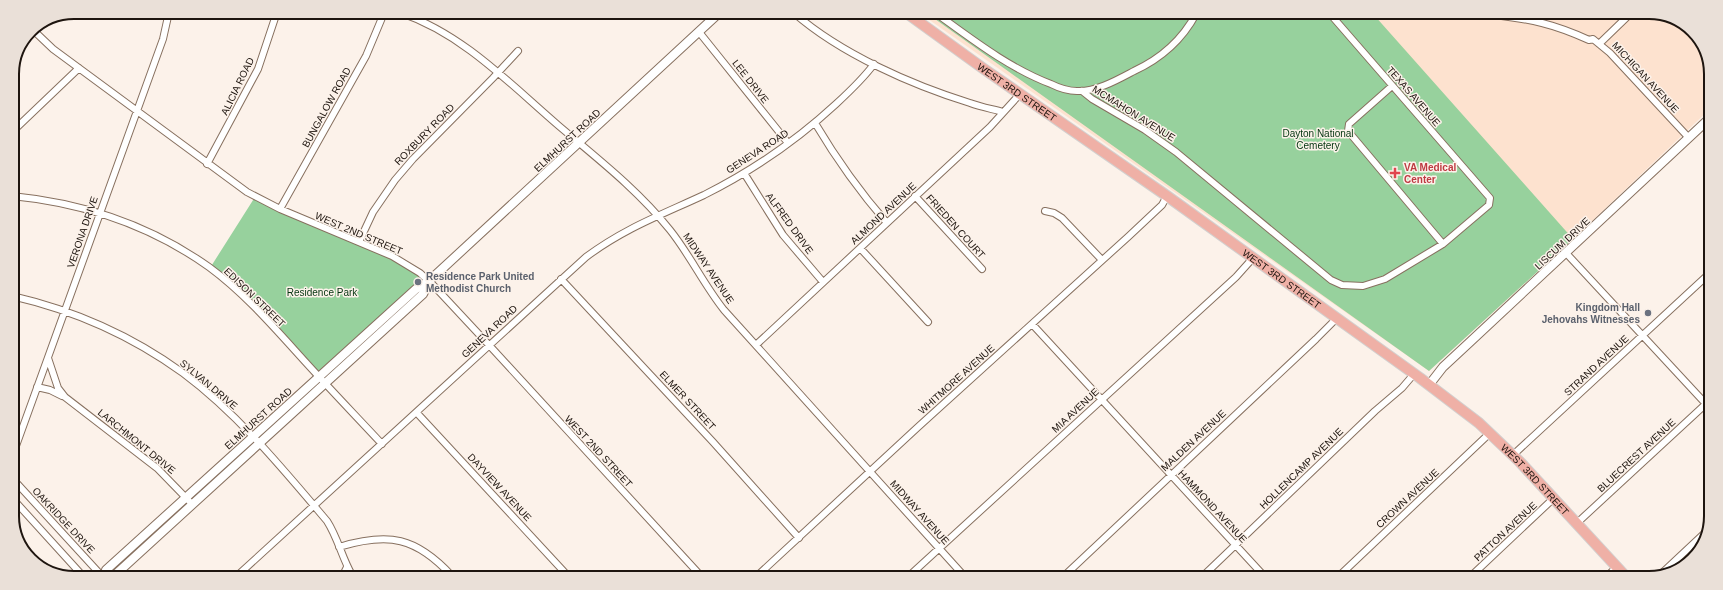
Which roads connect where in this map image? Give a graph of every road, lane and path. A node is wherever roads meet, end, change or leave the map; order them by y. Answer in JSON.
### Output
{"nodes":[{"id":1,"x":167,"y":19,"type":"edge"},
{"id":2,"x":275,"y":19,"type":"edge"},
{"id":3,"x":381,"y":19,"type":"edge"},
{"id":4,"x":417,"y":19,"type":"edge"},
{"id":5,"x":713,"y":19,"type":"edge"},
{"id":6,"x":801,"y":19,"type":"edge"},
{"id":7,"x":915,"y":19,"type":"edge"},
{"id":8,"x":944,"y":19,"type":"edge"},
{"id":9,"x":1192,"y":19,"type":"edge"},
{"id":10,"x":1335,"y":19,"type":"edge"},
{"id":11,"x":1527,"y":19,"type":"edge"},
{"id":12,"x":1625,"y":19,"type":"edge"},
{"id":13,"x":699,"y":32,"type":"junction"},
{"id":14,"x":37,"y":34,"type":"edge"},
{"id":15,"x":1599,"y":44,"type":"junction"},
{"id":16,"x":518,"y":51,"type":"dead end"},
{"id":17,"x":874,"y":64,"type":"junction"},
{"id":18,"x":79,"y":68,"type":"junction"},
{"id":19,"x":497,"y":73,"type":"junction"},
{"id":20,"x":1392,"y":86,"type":"junction"},
{"id":21,"x":1082,"y":91,"type":"junction"},
{"id":22,"x":1020,"y":94,"type":"junction"},
{"id":23,"x":136,"y":112,"type":"junction"},
{"id":24,"x":1003,"y":112,"type":"junction"},
{"id":25,"x":815,"y":123,"type":"junction"},
{"id":26,"x":1704,"y":123,"type":"edge"},
{"id":27,"x":19,"y":125,"type":"edge"},
{"id":28,"x":1689,"y":138,"type":"junction"},
{"id":29,"x":578,"y":143,"type":"junction"},
{"id":30,"x":788,"y":143,"type":"junction"},
{"id":31,"x":206,"y":164,"type":"junction"},
{"id":32,"x":744,"y":173,"type":"junction"},
{"id":33,"x":915,"y":196,"type":"junction"},
{"id":34,"x":1167,"y":196,"type":"junction"},
{"id":35,"x":19,"y":197,"type":"edge"},
{"id":36,"x":280,"y":210,"type":"junction"},
{"id":37,"x":1045,"y":211,"type":"dead end"},
{"id":38,"x":100,"y":213,"type":"junction"},
{"id":39,"x":658,"y":215,"type":"junction"},
{"id":40,"x":887,"y":223,"type":"junction"},
{"id":41,"x":359,"y":242,"type":"junction"},
{"id":42,"x":1443,"y":244,"type":"junction"},
{"id":43,"x":860,"y":248,"type":"junction"},
{"id":44,"x":1566,"y":253,"type":"junction"},
{"id":45,"x":1253,"y":258,"type":"junction"},
{"id":46,"x":1102,"y":260,"type":"junction"},
{"id":47,"x":982,"y":269,"type":"dead end"},
{"id":48,"x":561,"y":279,"type":"junction"},
{"id":49,"x":1704,"y":279,"type":"edge"},
{"id":50,"x":429,"y":281,"type":"junction"},
{"id":51,"x":823,"y":282,"type":"junction"},
{"id":52,"x":19,"y":298,"type":"edge"},
{"id":53,"x":64,"y":312,"type":"junction"},
{"id":54,"x":1337,"y":318,"type":"junction"},
{"id":55,"x":928,"y":322,"type":"dead end"},
{"id":56,"x":1032,"y":324,"type":"junction"},
{"id":57,"x":1643,"y":336,"type":"junction"},
{"id":58,"x":757,"y":344,"type":"junction"},
{"id":59,"x":489,"y":345,"type":"junction"},
{"id":60,"x":48,"y":358,"type":"junction"},
{"id":61,"x":1414,"y":374,"type":"junction"},
{"id":62,"x":319,"y":377,"type":"junction"},
{"id":63,"x":326,"y":384,"type":"junction"},
{"id":64,"x":1428,"y":385,"type":"junction"},
{"id":65,"x":38,"y":387,"type":"junction"},
{"id":66,"x":65,"y":397,"type":"junction"},
{"id":67,"x":1101,"y":399,"type":"junction"},
{"id":68,"x":1704,"y":400,"type":"edge"},
{"id":69,"x":1704,"y":406,"type":"edge"},
{"id":70,"x":417,"y":413,"type":"junction"},
{"id":71,"x":1490,"y":433,"type":"junction"},
{"id":72,"x":252,"y":436,"type":"junction"},
{"id":73,"x":19,"y":438,"type":"edge"},
{"id":74,"x":259,"y":444,"type":"junction"},
{"id":75,"x":382,"y":444,"type":"junction"},
{"id":76,"x":1513,"y":455,"type":"junction"},
{"id":77,"x":871,"y":471,"type":"junction"},
{"id":78,"x":1171,"y":475,"type":"junction"},
{"id":79,"x":19,"y":486,"type":"edge"},
{"id":80,"x":186,"y":497,"type":"junction"},
{"id":81,"x":1554,"y":498,"type":"junction"},
{"id":82,"x":192,"y":504,"type":"junction"},
{"id":83,"x":19,"y":506,"type":"edge"},
{"id":84,"x":314,"y":506,"type":"junction"},
{"id":85,"x":1577,"y":523,"type":"junction"},
{"id":86,"x":799,"y":538,"type":"junction"},
{"id":87,"x":1699,"y":539,"type":"edge"},
{"id":88,"x":1236,"y":545,"type":"junction"},
{"id":89,"x":339,"y":547,"type":"junction"},
{"id":90,"x":940,"y":548,"type":"junction"},
{"id":91,"x":347,"y":567,"type":"junction"},
{"id":92,"x":1617,"y":567,"type":"junction"},
{"id":93,"x":1668,"y":568,"type":"edge"},
{"id":94,"x":78,"y":571,"type":"edge"},
{"id":95,"x":97,"y":571,"type":"edge"},
{"id":96,"x":106,"y":571,"type":"edge"},
{"id":97,"x":119,"y":571,"type":"edge"},
{"id":98,"x":242,"y":571,"type":"edge"},
{"id":99,"x":345,"y":571,"type":"edge"},
{"id":100,"x":350,"y":571,"type":"edge"},
{"id":101,"x":447,"y":571,"type":"edge"},
{"id":102,"x":563,"y":571,"type":"edge"},
{"id":103,"x":696,"y":571,"type":"edge"},
{"id":104,"x":763,"y":571,"type":"edge"},
{"id":105,"x":915,"y":571,"type":"edge"},
{"id":106,"x":960,"y":571,"type":"edge"},
{"id":107,"x":1069,"y":571,"type":"edge"},
{"id":108,"x":1208,"y":571,"type":"edge"},
{"id":109,"x":1260,"y":571,"type":"edge"},
{"id":110,"x":1344,"y":571,"type":"edge"},
{"id":111,"x":1476,"y":571,"type":"edge"},
{"id":112,"x":1613,"y":571,"type":"edge"},
{"id":113,"x":1621,"y":571,"type":"edge"}],
"edges":[{"from":1,"to":23,"type":"street","name":"VERONA DRIVE"},
{"from":2,"to":31,"type":"street","name":"ALICIA ROAD"},
{"from":3,"to":36,"type":"street","name":"BUNGALOW ROAD"},
{"from":4,"to":19,"type":"street","name":"MIDWAY AVENUE"},
{"from":5,"to":13,"type":"street","name":"ELMHURST ROAD"},
{"from":6,"to":17,"type":"street"},
{"from":7,"to":22,"type":"main road","name":"WEST 3RD STREET"},
{"from":8,"to":21,"type":"street","name":"MCMAHON AVENUE"},
{"from":9,"to":21,"type":"street"},
{"from":10,"to":20,"type":"street","name":"TEXAS AVENUE"},
{"from":11,"to":15,"type":"street","name":"MICHIGAN AVENUE"},
{"from":12,"to":15,"type":"street"},
{"from":13,"to":29,"type":"street","name":"ELMHURST ROAD"},
{"from":13,"to":30,"type":"street","name":"LEE DRIVE"},
{"from":14,"to":18,"type":"street","name":"WEST 2ND STREET"},
{"from":15,"to":28,"type":"street","name":"MICHIGAN AVENUE"},
{"from":16,"to":19,"type":"street","name":"ROXBURY ROAD"},
{"from":17,"to":24,"type":"street"},
{"from":17,"to":25,"type":"street","name":"GENEVA ROAD"},
{"from":18,"to":23,"type":"street","name":"WEST 2ND STREET"},
{"from":18,"to":27,"type":"street"},
{"from":19,"to":29,"type":"street","name":"MIDWAY AVENUE"},
{"from":19,"to":41,"type":"street","name":"ROXBURY ROAD"},
{"from":20,"to":42,"type":"street"},
{"from":20,"to":42,"type":"street","name":"TEXAS AVENUE"},
{"from":21,"to":42,"type":"street","name":"MCMAHON AVENUE"},
{"from":22,"to":24,"type":"street","name":"ALMOND AVENUE"},
{"from":22,"to":34,"type":"main road","name":"WEST 3RD STREET"},
{"from":23,"to":31,"type":"street","name":"WEST 2ND STREET"},
{"from":23,"to":38,"type":"street","name":"VERONA DRIVE"},
{"from":24,"to":33,"type":"street","name":"ALMOND AVENUE"},
{"from":25,"to":30,"type":"street","name":"GENEVA ROAD"},
{"from":25,"to":40,"type":"street"},
{"from":26,"to":28,"type":"street","name":"LISCUM DRIVE"},
{"from":28,"to":44,"type":"street","name":"LISCUM DRIVE"},
{"from":29,"to":39,"type":"street","name":"MIDWAY AVENUE"},
{"from":29,"to":50,"type":"street","name":"ELMHURST ROAD"},
{"from":30,"to":32,"type":"street","name":"GENEVA ROAD"},
{"from":31,"to":36,"type":"street","name":"WEST 2ND STREET"},
{"from":32,"to":39,"type":"street","name":"GENEVA ROAD"},
{"from":32,"to":51,"type":"street","name":"ALFRED DRIVE"},
{"from":33,"to":40,"type":"street","name":"ALMOND AVENUE"},
{"from":33,"to":47,"type":"street","name":"FRIEDEN COURT"},
{"from":34,"to":45,"type":"main road","name":"WEST 3RD STREET"},
{"from":34,"to":46,"type":"street","name":"WHITMORE AVENUE"},
{"from":35,"to":38,"type":"street","name":"EDISON STREET"},
{"from":36,"to":41,"type":"street","name":"WEST 2ND STREET"},
{"from":37,"to":46,"type":"street"},
{"from":38,"to":53,"type":"street","name":"VERONA DRIVE"},
{"from":38,"to":62,"type":"street","name":"EDISON STREET"},
{"from":39,"to":48,"type":"street","name":"GENEVA ROAD"},
{"from":39,"to":58,"type":"street","name":"MIDWAY AVENUE"},
{"from":40,"to":43,"type":"street","name":"ALMOND AVENUE"},
{"from":41,"to":50,"type":"street","name":"WEST 2ND STREET"},
{"from":43,"to":51,"type":"street","name":"ALMOND AVENUE"},
{"from":43,"to":55,"type":"street"},
{"from":44,"to":57,"type":"street"},
{"from":44,"to":64,"type":"street","name":"LISCUM DRIVE"},
{"from":45,"to":54,"type":"main road","name":"WEST 3RD STREET"},
{"from":45,"to":67,"type":"street","name":"MIA AVENUE"},
{"from":46,"to":56,"type":"street","name":"WHITMORE AVENUE"},
{"from":48,"to":59,"type":"street","name":"GENEVA ROAD"},
{"from":48,"to":86,"type":"street","name":"ELMER STREET"},
{"from":49,"to":57,"type":"street","name":"STRAND AVENUE"},
{"from":50,"to":59,"type":"street","name":"WEST 2ND STREET"},
{"from":50,"to":62,"type":"street","name":"ELMHURST ROAD"},
{"from":50,"to":63,"type":"street","name":"ELMHURST ROAD"},
{"from":51,"to":58,"type":"street","name":"ALMOND AVENUE"},
{"from":52,"to":53,"type":"street","name":"SYLVAN DRIVE"},
{"from":53,"to":60,"type":"street","name":"VERONA DRIVE"},
{"from":53,"to":72,"type":"street","name":"SYLVAN DRIVE"},
{"from":54,"to":61,"type":"main road","name":"WEST 3RD STREET"},
{"from":54,"to":78,"type":"street","name":"MALDEN AVENUE"},
{"from":56,"to":67,"type":"street","name":"HAMMOND AVENUE"},
{"from":56,"to":77,"type":"street","name":"WHITMORE AVENUE"},
{"from":57,"to":68,"type":"street"},
{"from":57,"to":76,"type":"street","name":"STRAND AVENUE"},
{"from":58,"to":77,"type":"street","name":"MIDWAY AVENUE"},
{"from":59,"to":70,"type":"street","name":"GENEVA ROAD"},
{"from":59,"to":103,"type":"street","name":"WEST 2ND STREET"},
{"from":60,"to":65,"type":"street","name":"VERONA DRIVE"},
{"from":60,"to":66,"type":"street","name":"LARCHMONT DRIVE"},
{"from":61,"to":64,"type":"main road","name":"WEST 3RD STREET"},
{"from":61,"to":88,"type":"street","name":"HOLLENCAMP AVENUE"},
{"from":62,"to":63,"type":"street","name":"EDISON STREET"},
{"from":62,"to":72,"type":"street","name":"ELMHURST ROAD"},
{"from":63,"to":74,"type":"street","name":"ELMHURST ROAD"},
{"from":63,"to":75,"type":"street","name":"EDISON STREET"},
{"from":64,"to":71,"type":"main road","name":"WEST 3RD STREET"},
{"from":65,"to":66,"type":"street","name":"LARCHMONT DRIVE"},
{"from":65,"to":73,"type":"street","name":"VERONA DRIVE"},
{"from":66,"to":80,"type":"street","name":"LARCHMONT DRIVE"},
{"from":67,"to":78,"type":"street","name":"HAMMOND AVENUE"},
{"from":67,"to":90,"type":"street","name":"MIA AVENUE"},
{"from":69,"to":85,"type":"street","name":"BLUECREST AVENUE"},
{"from":70,"to":75,"type":"street","name":"GENEVA ROAD"},
{"from":70,"to":102,"type":"street","name":"DAYVIEW AVENUE"},
{"from":71,"to":76,"type":"main road","name":"WEST 3RD STREET"},
{"from":71,"to":110,"type":"street","name":"CROWN AVENUE"},
{"from":72,"to":74,"type":"street","name":"SYLVAN DRIVE"},
{"from":72,"to":80,"type":"street","name":"ELMHURST ROAD"},
{"from":74,"to":82,"type":"street","name":"ELMHURST ROAD"},
{"from":74,"to":84,"type":"street","name":"SYLVAN DRIVE"},
{"from":75,"to":84,"type":"street","name":"GENEVA ROAD"},
{"from":76,"to":81,"type":"main road","name":"WEST 3RD STREET"},
{"from":77,"to":86,"type":"street","name":"WHITMORE AVENUE"},
{"from":77,"to":90,"type":"street","name":"MIDWAY AVENUE"},
{"from":78,"to":88,"type":"street","name":"HAMMOND AVENUE"},
{"from":78,"to":107,"type":"street","name":"MALDEN AVENUE"},
{"from":79,"to":95,"type":"street","name":"OAKRIDGE DRIVE"},
{"from":80,"to":82,"type":"street","name":"LARCHMONT DRIVE"},
{"from":80,"to":96,"type":"street","name":"ELMHURST ROAD"},
{"from":81,"to":85,"type":"main road","name":"WEST 3RD STREET"},
{"from":81,"to":111,"type":"street","name":"PATTON AVENUE"},
{"from":82,"to":97,"type":"street","name":"ELMHURST ROAD"},
{"from":83,"to":94,"type":"street"},
{"from":84,"to":89,"type":"street","name":"SYLVAN DRIVE"},
{"from":84,"to":98,"type":"street","name":"GENEVA ROAD"},
{"from":85,"to":92,"type":"main road","name":"WEST 3RD STREET"},
{"from":86,"to":104,"type":"street","name":"WHITMORE AVENUE"},
{"from":87,"to":93,"type":"street"},
{"from":88,"to":108,"type":"street","name":"HOLLENCAMP AVENUE"},
{"from":88,"to":109,"type":"street","name":"HAMMOND AVENUE"},
{"from":89,"to":91,"type":"street","name":"SYLVAN DRIVE"},
{"from":89,"to":101,"type":"street"},
{"from":90,"to":105,"type":"street","name":"MIA AVENUE"},
{"from":90,"to":106,"type":"street","name":"MIDWAY AVENUE"},
{"from":91,"to":99,"type":"street"},
{"from":91,"to":100,"type":"street","name":"SYLVAN DRIVE"},
{"from":92,"to":112,"type":"street"},
{"from":92,"to":113,"type":"main road","name":"WEST 3RD STREET"}]}
